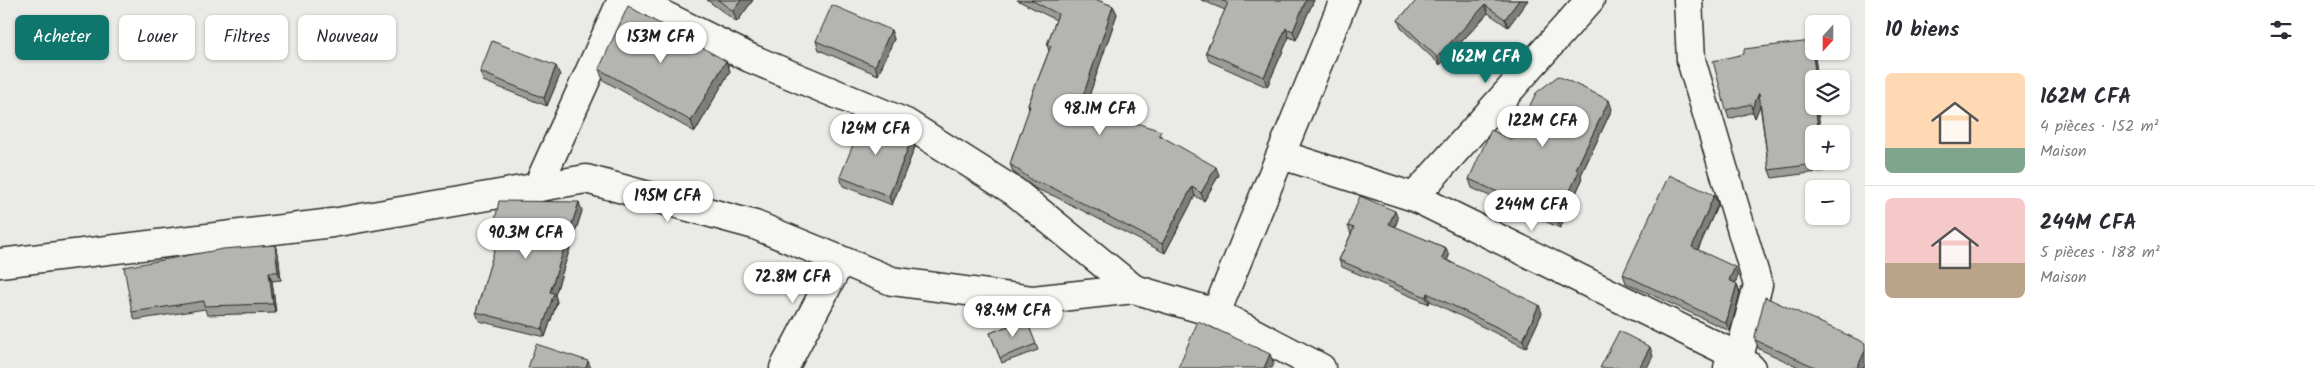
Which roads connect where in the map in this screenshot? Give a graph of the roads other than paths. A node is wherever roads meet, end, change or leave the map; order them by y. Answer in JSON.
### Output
{"nodes":[{"id":1,"x":622,"y":0,"type":"edge"},
{"id":2,"x":633,"y":0,"type":"edge"},
{"id":3,"x":1344,"y":0,"type":"edge"},
{"id":4,"x":1590,"y":0,"type":"edge"},
{"id":5,"x":1688,"y":0,"type":"edge"},
{"id":6,"x":1282,"y":155,"type":"junction"},
{"id":7,"x":537,"y":188,"type":"junction"},
{"id":8,"x":1414,"y":197,"type":"junction"},
{"id":9,"x":841,"y":260,"type":"junction"},
{"id":10,"x":0,"y":263,"type":"edge"},
{"id":11,"x":1134,"y":289,"type":"junction"},
{"id":12,"x":1216,"y":313,"type":"junction"},
{"id":13,"x":1739,"y":364,"type":"edge"},
{"id":14,"x":784,"y":368,"type":"edge"},
{"id":15,"x":1321,"y":368,"type":"edge"}],
"edges":[{"from":1,"to":7,"type":"street"},
{"from":2,"to":11,"type":"street"},
{"from":3,"to":6,"type":"street"},
{"from":4,"to":8,"type":"street"},
{"from":5,"to":13,"type":"street"},
{"from":6,"to":8,"type":"street"},
{"from":6,"to":12,"type":"street"},
{"from":7,"to":9,"type":"street"},
{"from":7,"to":10,"type":"street"},
{"from":8,"to":13,"type":"street"},
{"from":9,"to":11,"type":"street"},
{"from":9,"to":14,"type":"street"},
{"from":11,"to":12,"type":"street"},
{"from":12,"to":15,"type":"street"}]}
